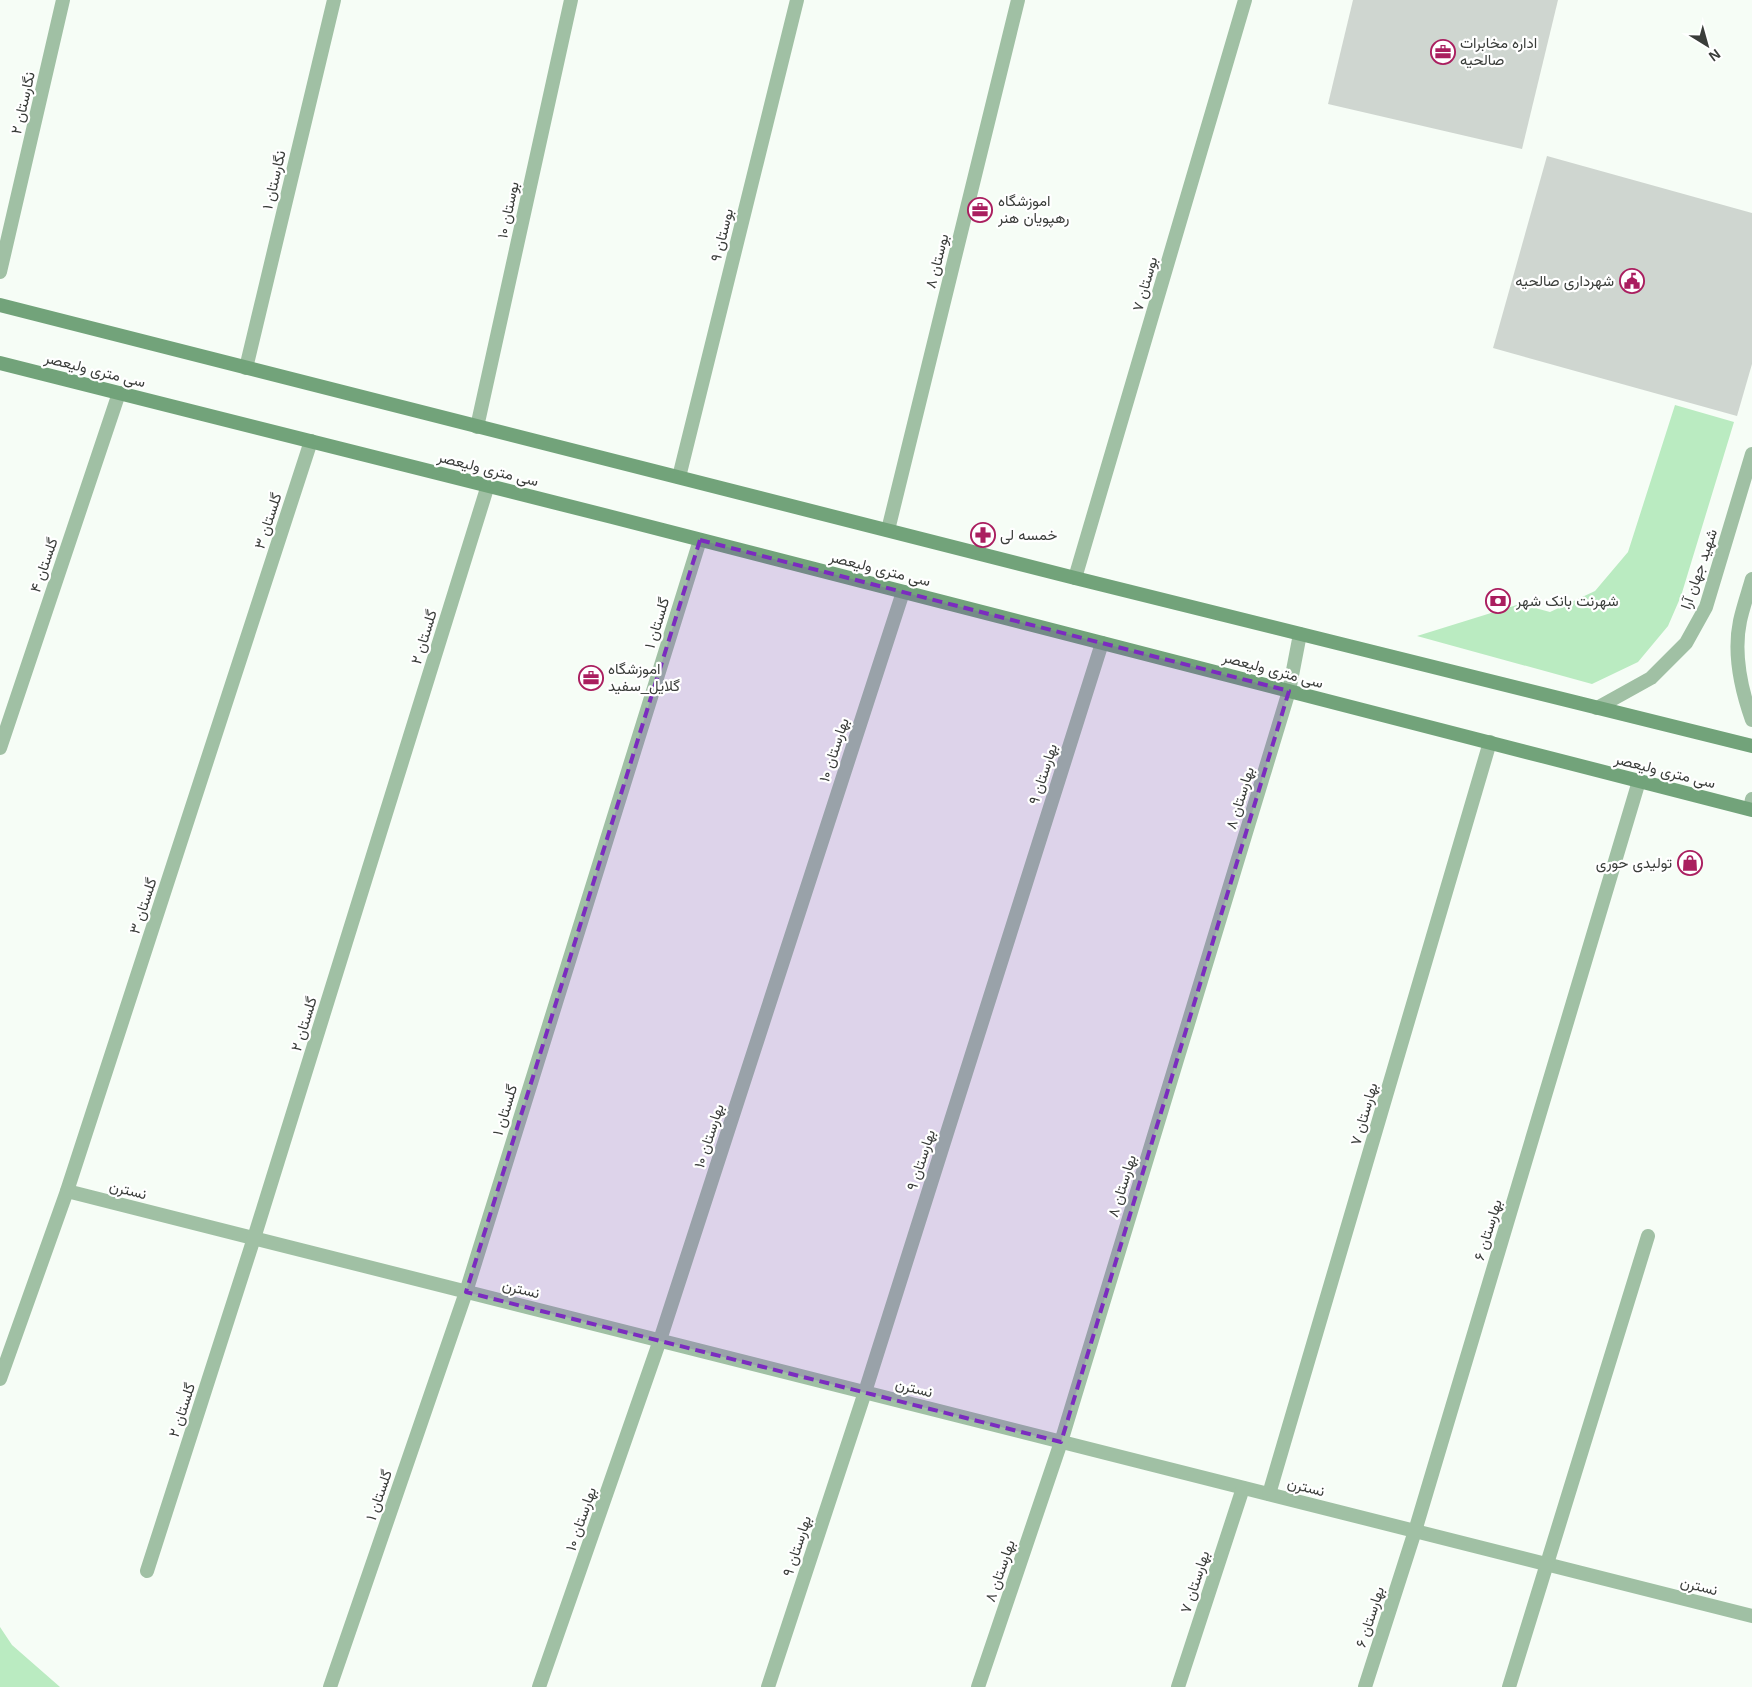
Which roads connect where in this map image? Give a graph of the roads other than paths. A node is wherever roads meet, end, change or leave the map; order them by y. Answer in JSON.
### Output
{"nodes":[{"id":1,"x":63,"y":0,"type":"edge"},
{"id":2,"x":334,"y":0,"type":"edge"},
{"id":3,"x":571,"y":0,"type":"edge"},
{"id":4,"x":797,"y":0,"type":"edge"},
{"id":5,"x":1018,"y":0,"type":"edge"},
{"id":6,"x":1245,"y":0,"type":"edge"},
{"id":7,"x":0,"y":272,"type":"edge"},
{"id":8,"x":0,"y":305,"type":"edge"},
{"id":9,"x":0,"y":363,"type":"edge"},
{"id":10,"x":246,"y":368,"type":"junction"},
{"id":11,"x":120,"y":393,"type":"junction"},
{"id":12,"x":477,"y":426,"type":"junction"},
{"id":13,"x":311,"y":441,"type":"junction"},
{"id":14,"x":1752,"y":454,"type":"edge"},
{"id":15,"x":679,"y":477,"type":"junction"},
{"id":16,"x":488,"y":485,"type":"junction"},
{"id":17,"x":888,"y":530,"type":"junction"},
{"id":18,"x":700,"y":540,"type":"junction"},
{"id":19,"x":1075,"y":578,"type":"junction"},
{"id":20,"x":1752,"y":579,"type":"edge"},
{"id":21,"x":903,"y":592,"type":"junction"},
{"id":22,"x":1300,"y":634,"type":"junction"},
{"id":23,"x":1102,"y":642,"type":"junction"},
{"id":24,"x":1289,"y":691,"type":"junction"},
{"id":25,"x":1597,"y":708,"type":"junction"},
{"id":26,"x":1752,"y":720,"type":"edge"},
{"id":27,"x":1490,"y":742,"type":"junction"},
{"id":28,"x":1752,"y":746,"type":"edge"},
{"id":29,"x":0,"y":748,"type":"edge"},
{"id":30,"x":1639,"y":781,"type":"junction"},
{"id":31,"x":1751,"y":806,"type":"edge"},
{"id":32,"x":68,"y":1191,"type":"junction"},
{"id":33,"x":1648,"y":1236,"type":"dead end"},
{"id":34,"x":254,"y":1238,"type":"junction"},
{"id":35,"x":466,"y":1292,"type":"junction"},
{"id":36,"x":660,"y":1340,"type":"junction"},
{"id":37,"x":0,"y":1379,"type":"edge"},
{"id":38,"x":865,"y":1392,"type":"junction"},
{"id":39,"x":1061,"y":1442,"type":"junction"},
{"id":40,"x":1243,"y":1488,"type":"junction"},
{"id":41,"x":1269,"y":1494,"type":"junction"},
{"id":42,"x":1415,"y":1531,"type":"junction"},
{"id":43,"x":1548,"y":1565,"type":"junction"},
{"id":44,"x":148,"y":1571,"type":"dead end"},
{"id":45,"x":1752,"y":1616,"type":"edge"},
{"id":46,"x":330,"y":1687,"type":"edge"},
{"id":47,"x":540,"y":1687,"type":"edge"},
{"id":48,"x":768,"y":1687,"type":"edge"},
{"id":49,"x":978,"y":1687,"type":"edge"},
{"id":50,"x":1178,"y":1687,"type":"edge"},
{"id":51,"x":1365,"y":1687,"type":"edge"},
{"id":52,"x":1510,"y":1687,"type":"edge"}],
"edges":[{"from":1,"to":7,"type":"street","name":"نگارستان ۲"},
{"from":2,"to":10,"type":"street","name":"نگارستان ۱"},
{"from":3,"to":12,"type":"street","name":"بوستان ۱۰"},
{"from":4,"to":15,"type":"street","name":"بوستان ۹"},
{"from":5,"to":17,"type":"street","name":"بوستان ۸"},
{"from":6,"to":19,"type":"street","name":"بوستان ۷"},
{"from":8,"to":10,"type":"main road"},
{"from":9,"to":11,"type":"main road","name":"سی متری ولیعصر"},
{"from":10,"to":12,"type":"main road"},
{"from":11,"to":13,"type":"main road","name":"سی متری ولیعصر"},
{"from":11,"to":29,"type":"street","name":"گلستان ۴"},
{"from":12,"to":15,"type":"main road"},
{"from":13,"to":16,"type":"main road","name":"سی متری ولیعصر"},
{"from":13,"to":32,"type":"street","name":"گلستان ۳"},
{"from":14,"to":25,"type":"street","name":"شهید جهان آرا"},
{"from":15,"to":17,"type":"main road"},
{"from":16,"to":18,"type":"main road","name":"سی متری ولیعصر"},
{"from":16,"to":34,"type":"street","name":"گلستان ۲"},
{"from":17,"to":19,"type":"main road"},
{"from":18,"to":21,"type":"main road","name":"سی متری ولیعصر"},
{"from":18,"to":35,"type":"street","name":"گلستان ۱"},
{"from":19,"to":22,"type":"main road"},
{"from":20,"to":26,"type":"street"},
{"from":21,"to":23,"type":"main road","name":"سی متری ولیعصر"},
{"from":21,"to":36,"type":"street","name":"بهارستان ۱۰"},
{"from":22,"to":24,"type":"street","name":"بهارستان ۸"},
{"from":22,"to":25,"type":"main road"},
{"from":23,"to":24,"type":"main road","name":"سی متری ولیعصر"},
{"from":23,"to":38,"type":"street","name":"بهارستان ۹"},
{"from":24,"to":27,"type":"main road","name":"سی متری ولیعصر"},
{"from":24,"to":39,"type":"street","name":"بهارستان ۸"},
{"from":25,"to":28,"type":"main road"},
{"from":27,"to":30,"type":"main road","name":"سی متری ولیعصر"},
{"from":27,"to":41,"type":"street","name":"بهارستان ۷"},
{"from":30,"to":31,"type":"main road","name":"سی متری ولیعصر"},
{"from":30,"to":42,"type":"street","name":"بهارستان ۶"},
{"from":32,"to":34,"type":"street","name":"نسترن"},
{"from":32,"to":37,"type":"street","name":"گلستان ۳"},
{"from":33,"to":43,"type":"street"},
{"from":34,"to":35,"type":"street","name":"نسترن"},
{"from":34,"to":44,"type":"street","name":"گلستان ۲"},
{"from":35,"to":36,"type":"street","name":"نسترن"},
{"from":35,"to":46,"type":"street","name":"گلستان ۱"},
{"from":36,"to":38,"type":"street","name":"نسترن"},
{"from":36,"to":47,"type":"street","name":"بهارستان ۱۰"},
{"from":38,"to":39,"type":"street","name":"نسترن"},
{"from":38,"to":48,"type":"street","name":"بهارستان ۹"},
{"from":39,"to":40,"type":"street","name":"نسترن"},
{"from":39,"to":49,"type":"street","name":"بهارستان ۸"},
{"from":40,"to":41,"type":"street","name":"نسترن"},
{"from":40,"to":50,"type":"street","name":"بهارستان ۷"},
{"from":41,"to":42,"type":"street","name":"نسترن"},
{"from":42,"to":43,"type":"street","name":"نسترن"},
{"from":42,"to":51,"type":"street","name":"بهارستان ۶"},
{"from":43,"to":45,"type":"street","name":"نسترن"},
{"from":43,"to":52,"type":"street"}]}
